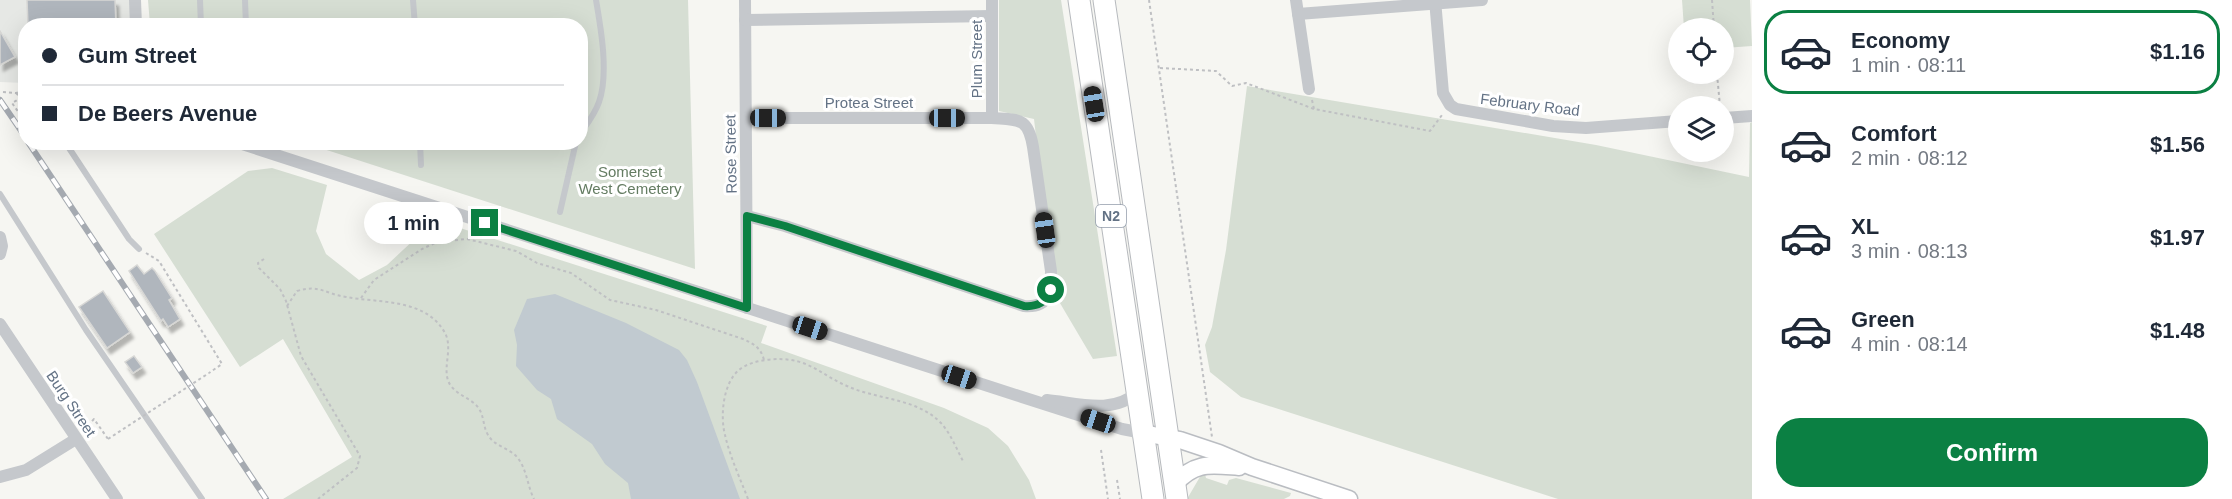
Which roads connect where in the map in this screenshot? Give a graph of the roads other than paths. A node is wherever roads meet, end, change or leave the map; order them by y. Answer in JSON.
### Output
{"nodes":[{"id":1,"x":135,"y":0,"type":"edge"},
{"id":2,"x":200,"y":0,"type":"edge"},
{"id":3,"x":245,"y":0,"type":"edge"},
{"id":4,"x":413,"y":0,"type":"edge"},
{"id":5,"x":596,"y":0,"type":"edge"},
{"id":6,"x":745,"y":0,"type":"edge"},
{"id":7,"x":992,"y":0,"type":"edge"},
{"id":8,"x":1079,"y":0,"type":"edge"},
{"id":9,"x":1104,"y":0,"type":"edge"},
{"id":10,"x":1296,"y":0,"type":"edge"},
{"id":11,"x":1482,"y":0,"type":"edge"},
{"id":12,"x":1435,"y":2,"type":"edge"},
{"id":13,"x":1298,"y":14,"type":"junction"},
{"id":14,"x":992,"y":16,"type":"junction"},
{"id":15,"x":136,"y":18,"type":"edge"},
{"id":16,"x":201,"y":18,"type":"edge"},
{"id":17,"x":246,"y":18,"type":"edge"},
{"id":18,"x":414,"y":18,"type":"edge"},
{"id":19,"x":745,"y":20,"type":"junction"},
{"id":20,"x":1309,"y":88,"type":"road end"},
{"id":21,"x":1752,"y":116,"type":"edge"},
{"id":22,"x":1734,"y":117,"type":"edge"},
{"id":23,"x":746,"y":118,"type":"junction"},
{"id":24,"x":992,"y":118,"type":"junction"},
{"id":25,"x":588,"y":122,"type":"edge"},
{"id":26,"x":1668,"y":122,"type":"edge"},
{"id":27,"x":70,"y":150,"type":"edge"},
{"id":28,"x":261,"y":150,"type":"edge"},
{"id":29,"x":420,"y":150,"type":"edge"},
{"id":30,"x":574,"y":150,"type":"edge"},
{"id":31,"x":421,"y":165,"type":"dead end"},
{"id":32,"x":0,"y":194,"type":"edge"},
{"id":33,"x":560,"y":212,"type":"dead end"},
{"id":34,"x":747,"y":216,"type":"junction"},
{"id":35,"x":0,"y":237,"type":"edge"},
{"id":36,"x":139,"y":249,"type":"road end"},
{"id":37,"x":0,"y":254,"type":"edge"},
{"id":38,"x":747,"y":308,"type":"junction"},
{"id":39,"x":0,"y":324,"type":"edge"},
{"id":40,"x":1137,"y":392,"type":"junction"},
{"id":41,"x":1022,"y":398,"type":"junction"},
{"id":42,"x":1143,"y":433,"type":"junction"},
{"id":43,"x":1168,"y":438,"type":"junction"},
{"id":44,"x":76,"y":439,"type":"junction"},
{"id":45,"x":1252,"y":467,"type":"junction"},
{"id":46,"x":0,"y":477,"type":"edge"},
{"id":47,"x":1176,"y":491,"type":"edge"},
{"id":48,"x":117,"y":499,"type":"edge"},
{"id":49,"x":202,"y":499,"type":"edge"},
{"id":50,"x":1153,"y":499,"type":"edge"},
{"id":51,"x":1349,"y":499,"type":"edge"}],
"edges":[{"from":1,"to":15,"type":"street"},
{"from":2,"to":16,"type":"lane"},
{"from":3,"to":17,"type":"lane"},
{"from":4,"to":18,"type":"lane"},
{"from":5,"to":25,"type":"lane"},
{"from":6,"to":19,"type":"street","name":"Rose Street"},
{"from":7,"to":14,"type":"street","name":"Plum Street"},
{"from":8,"to":40,"type":"highway","number":"N2"},
{"from":9,"to":43,"type":"highway","number":"N2"},
{"from":10,"to":13,"type":"street"},
{"from":11,"to":12,"type":"street"},
{"from":12,"to":13,"type":"street"},
{"from":12,"to":26,"type":"street","name":"February Road"},
{"from":13,"to":20,"type":"street"},
{"from":14,"to":19,"type":"street"},
{"from":14,"to":24,"type":"street","name":"Plum Street"},
{"from":19,"to":23,"type":"street","name":"Rose Street"},
{"from":21,"to":22,"type":"street"},
{"from":23,"to":24,"type":"street","name":"Protea Street"},
{"from":23,"to":34,"type":"street","name":"Rose Street"},
{"from":24,"to":34,"type":"street","name":"Protea Street"},
{"from":27,"to":36,"type":"lane"},
{"from":28,"to":38,"type":"street"},
{"from":29,"to":31,"type":"lane"},
{"from":30,"to":33,"type":"lane"},
{"from":32,"to":49,"type":"lane"},
{"from":34,"to":38,"type":"street","name":"Rose Street"},
{"from":35,"to":37,"type":"street"},
{"from":38,"to":41,"type":"street"},
{"from":39,"to":44,"type":"street","name":"Burg Street"},
{"from":40,"to":41,"type":"street"},
{"from":40,"to":42,"type":"highway","number":"N2"},
{"from":41,"to":42,"type":"street"},
{"from":42,"to":43,"type":"street"},
{"from":42,"to":50,"type":"highway","number":"N2"},
{"from":43,"to":45,"type":"street"},
{"from":43,"to":47,"type":"highway","number":"N2"},
{"from":44,"to":46,"type":"street"},
{"from":44,"to":48,"type":"street","name":"Burg Street"},
{"from":45,"to":47,"type":"street"},
{"from":45,"to":51,"type":"street"}]}
